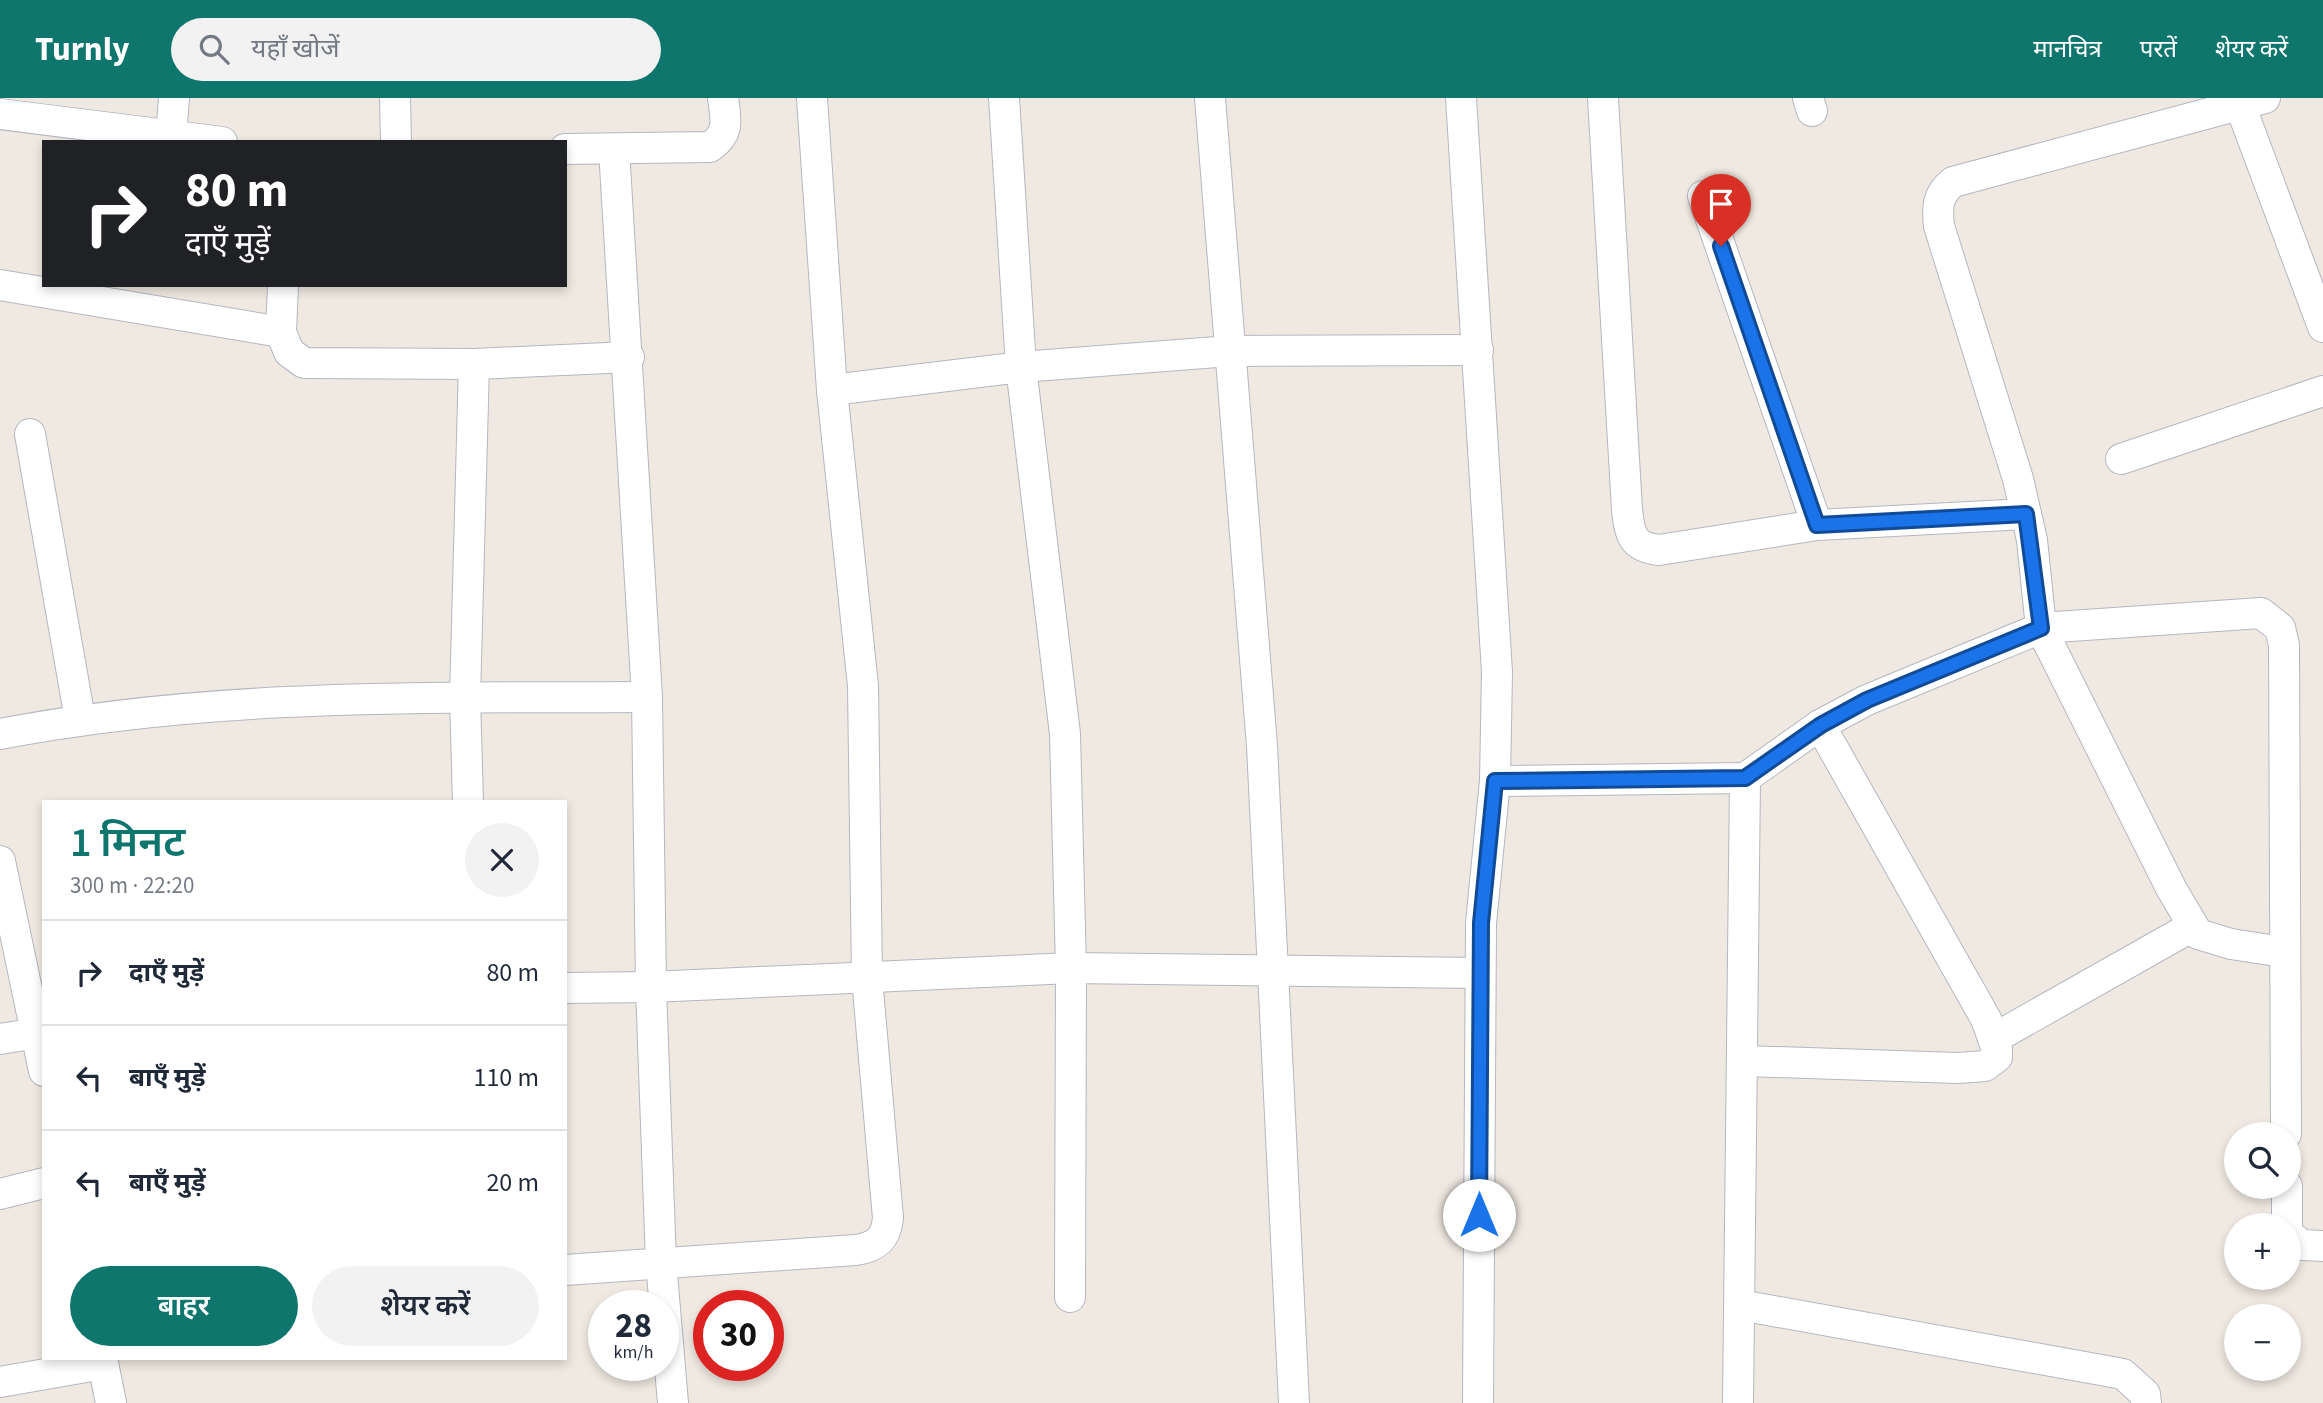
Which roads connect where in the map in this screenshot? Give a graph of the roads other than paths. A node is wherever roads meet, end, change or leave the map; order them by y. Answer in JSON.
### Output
{"nodes":[{"id":1,"x":174,"y":98,"type":"edge"},
{"id":2,"x":395,"y":98,"type":"edge"},
{"id":3,"x":723,"y":98,"type":"edge"},
{"id":4,"x":813,"y":98,"type":"edge"},
{"id":5,"x":1004,"y":98,"type":"edge"},
{"id":6,"x":1210,"y":98,"type":"edge"},
{"id":7,"x":1461,"y":98,"type":"edge"},
{"id":8,"x":1603,"y":98,"type":"edge"},
{"id":9,"x":2253,"y":101,"type":"edge"},
{"id":10,"x":4,"y":109,"type":"edge"},
{"id":11,"x":171,"y":136,"type":"junction"},
{"id":12,"x":205,"y":140,"type":"edge"},
{"id":13,"x":396,"y":140,"type":"edge"},
{"id":14,"x":567,"y":149,"type":"edge"},
{"id":15,"x":614,"y":149,"type":"junction"},
{"id":16,"x":1703,"y":196,"type":"dead end"},
{"id":17,"x":0,"y":285,"type":"edge"},
{"id":18,"x":283,"y":287,"type":"edge"},
{"id":19,"x":2323,"y":327,"type":"edge"},
{"id":20,"x":281,"y":332,"type":"junction"},
{"id":21,"x":1478,"y":350,"type":"junction"},
{"id":22,"x":1230,"y":351,"type":"junction"},
{"id":23,"x":629,"y":357,"type":"junction"},
{"id":24,"x":474,"y":364,"type":"junction"},
{"id":25,"x":1021,"y":367,"type":"junction"},
{"id":26,"x":832,"y":390,"type":"junction"},
{"id":27,"x":2323,"y":391,"type":"edge"},
{"id":28,"x":30,"y":434,"type":"dead end"},
{"id":29,"x":2121,"y":459,"type":"dead end"},
{"id":30,"x":2026,"y":514,"type":"junction"},
{"id":31,"x":1817,"y":525,"type":"junction"},
{"id":32,"x":2041,"y":628,"type":"junction"},
{"id":33,"x":647,"y":697,"type":"junction"},
{"id":34,"x":465,"y":698,"type":"junction"},
{"id":35,"x":80,"y":719,"type":"junction"},
{"id":36,"x":1821,"y":725,"type":"junction"},
{"id":37,"x":0,"y":734,"type":"edge"},
{"id":38,"x":1745,"y":778,"type":"junction"},
{"id":39,"x":1495,"y":781,"type":"junction"},
{"id":40,"x":468,"y":800,"type":"edge"},
{"id":41,"x":0,"y":861,"type":"edge"},
{"id":42,"x":2193,"y":926,"type":"junction"},
{"id":43,"x":2283,"y":952,"type":"junction"},
{"id":44,"x":1071,"y":968,"type":"junction"},
{"id":45,"x":1275,"y":973,"type":"junction"},
{"id":46,"x":1480,"y":973,"type":"junction"},
{"id":47,"x":867,"y":978,"type":"junction"},
{"id":48,"x":651,"y":987,"type":"junction"},
{"id":49,"x":567,"y":988,"type":"edge"},
{"id":50,"x":40,"y":1033,"type":"edge"},
{"id":51,"x":0,"y":1039,"type":"edge"},
{"id":52,"x":1993,"y":1039,"type":"junction"},
{"id":53,"x":42,"y":1052,"type":"edge"},
{"id":54,"x":1744,"y":1062,"type":"junction"},
{"id":55,"x":2286,"y":1122,"type":"edge"},
{"id":56,"x":42,"y":1184,"type":"edge"},
{"id":57,"x":0,"y":1194,"type":"edge"},
{"id":58,"x":2301,"y":1244,"type":"edge"},
{"id":59,"x":2323,"y":1246,"type":"edge"},
{"id":60,"x":661,"y":1262,"type":"junction"},
{"id":61,"x":567,"y":1270,"type":"edge"},
{"id":62,"x":1070,"y":1297,"type":"dead end"},
{"id":63,"x":1740,"y":1305,"type":"junction"},
{"id":64,"x":103,"y":1361,"type":"edge"},
{"id":65,"x":0,"y":1382,"type":"edge"},
{"id":66,"x":111,"y":1403,"type":"edge"},
{"id":67,"x":673,"y":1403,"type":"edge"},
{"id":68,"x":1294,"y":1403,"type":"edge"},
{"id":69,"x":1478,"y":1403,"type":"edge"},
{"id":70,"x":1738,"y":1403,"type":"edge"},
{"id":71,"x":2146,"y":1403,"type":"edge"}],
"edges":[{"from":1,"to":11,"type":"street"},
{"from":2,"to":13,"type":"street"},
{"from":3,"to":15,"type":"street"},
{"from":4,"to":26,"type":"street"},
{"from":5,"to":25,"type":"street"},
{"from":6,"to":22,"type":"street"},
{"from":7,"to":21,"type":"street"},
{"from":8,"to":31,"type":"street"},
{"from":9,"to":19,"type":"street"},
{"from":9,"to":30,"type":"street"},
{"from":10,"to":11,"type":"street"},
{"from":11,"to":12,"type":"street"},
{"from":14,"to":15,"type":"street"},
{"from":15,"to":23,"type":"street"},
{"from":16,"to":31,"type":"street"},
{"from":17,"to":20,"type":"street"},
{"from":18,"to":20,"type":"street"},
{"from":20,"to":24,"type":"street"},
{"from":21,"to":22,"type":"street"},
{"from":21,"to":39,"type":"street"},
{"from":22,"to":25,"type":"street"},
{"from":22,"to":45,"type":"street"},
{"from":23,"to":24,"type":"street"},
{"from":23,"to":33,"type":"street"},
{"from":24,"to":34,"type":"street"},
{"from":25,"to":26,"type":"street"},
{"from":25,"to":44,"type":"street"},
{"from":26,"to":47,"type":"street"},
{"from":27,"to":29,"type":"street"},
{"from":28,"to":35,"type":"street"},
{"from":30,"to":31,"type":"street"},
{"from":30,"to":32,"type":"street"},
{"from":32,"to":36,"type":"street"},
{"from":32,"to":42,"type":"street"},
{"from":32,"to":43,"type":"street"},
{"from":33,"to":34,"type":"street"},
{"from":33,"to":48,"type":"street"},
{"from":34,"to":35,"type":"street"},
{"from":34,"to":40,"type":"street"},
{"from":35,"to":37,"type":"street"},
{"from":36,"to":38,"type":"street"},
{"from":36,"to":52,"type":"street"},
{"from":38,"to":39,"type":"street"},
{"from":38,"to":54,"type":"street"},
{"from":39,"to":46,"type":"street"},
{"from":41,"to":50,"type":"street"},
{"from":42,"to":43,"type":"street"},
{"from":42,"to":52,"type":"street"},
{"from":43,"to":55,"type":"street"},
{"from":44,"to":45,"type":"street"},
{"from":44,"to":47,"type":"street"},
{"from":44,"to":62,"type":"street"},
{"from":45,"to":46,"type":"street"},
{"from":45,"to":68,"type":"street"},
{"from":46,"to":69,"type":"street"},
{"from":47,"to":48,"type":"street"},
{"from":47,"to":60,"type":"street"},
{"from":48,"to":49,"type":"street"},
{"from":48,"to":60,"type":"street"},
{"from":50,"to":51,"type":"street"},
{"from":50,"to":53,"type":"street"},
{"from":52,"to":54,"type":"street"},
{"from":54,"to":63,"type":"street"},
{"from":56,"to":57,"type":"street"},
{"from":58,"to":59,"type":"street"},
{"from":60,"to":61,"type":"street"},
{"from":60,"to":67,"type":"street"},
{"from":63,"to":70,"type":"street"},
{"from":63,"to":71,"type":"street"},
{"from":64,"to":65,"type":"street"},
{"from":64,"to":66,"type":"street"}]}
